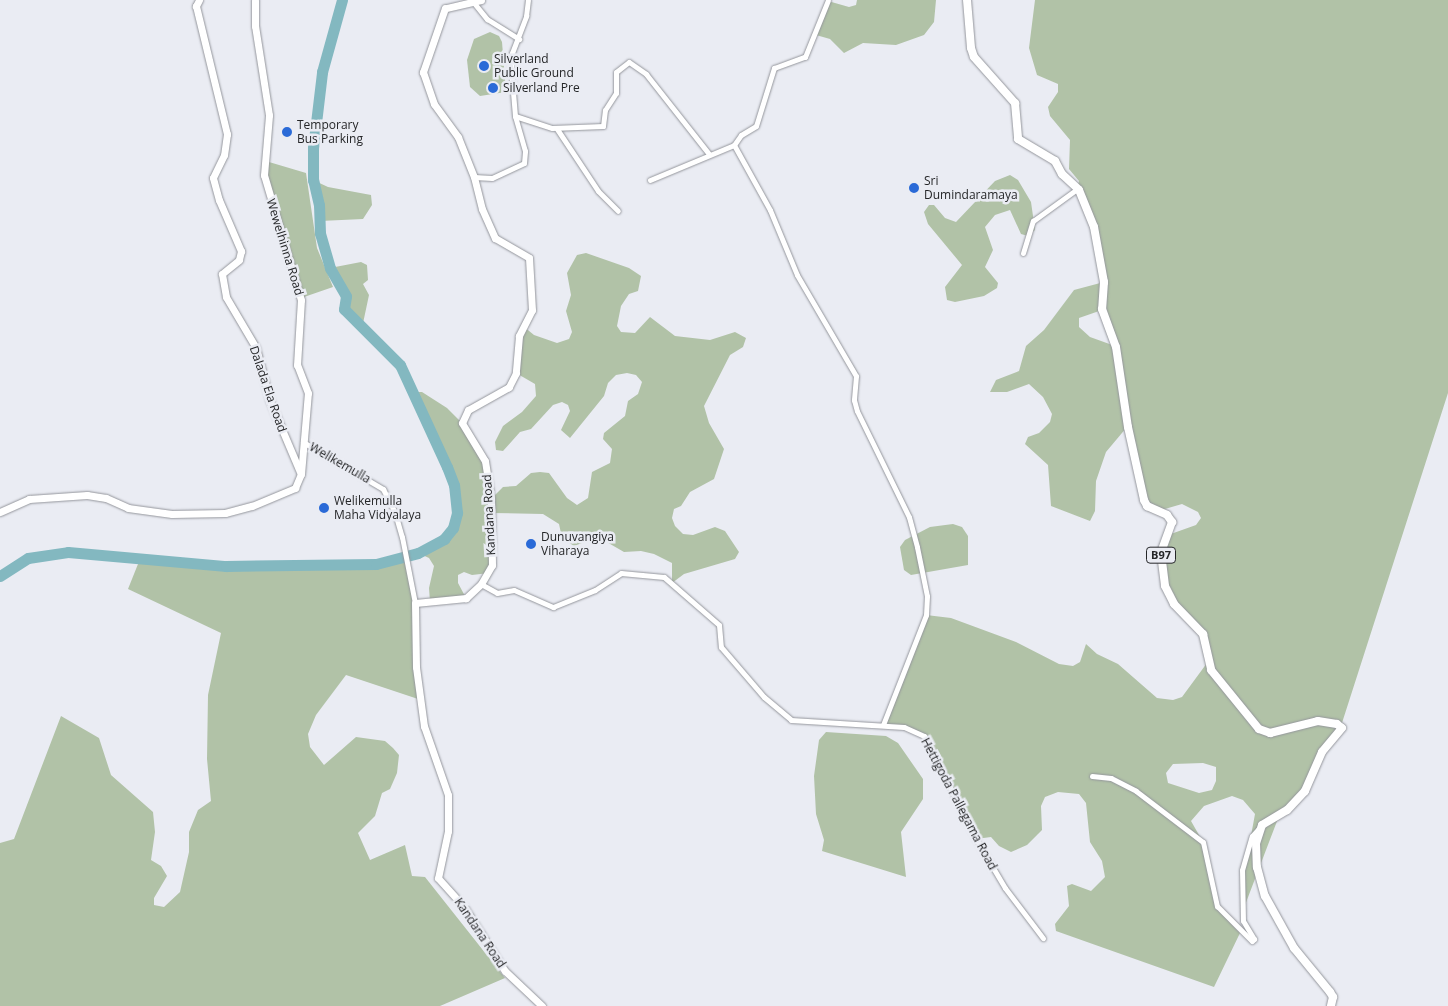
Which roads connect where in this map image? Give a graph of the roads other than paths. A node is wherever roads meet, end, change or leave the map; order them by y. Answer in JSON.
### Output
{"nodes":[{"id":1,"x":199,"y":0,"type":"edge"},
{"id":2,"x":255,"y":0,"type":"edge"},
{"id":3,"x":528,"y":0,"type":"edge"},
{"id":4,"x":828,"y":0,"type":"edge"},
{"id":5,"x":967,"y":0,"type":"edge"},
{"id":6,"x":477,"y":2,"type":"edge"},
{"id":7,"x":519,"y":39,"type":"junction"},
{"id":8,"x":515,"y":116,"type":"junction"},
{"id":9,"x":557,"y":129,"type":"junction"},
{"id":10,"x":734,"y":145,"type":"junction"},
{"id":11,"x":709,"y":154,"type":"junction"},
{"id":12,"x":474,"y":177,"type":"junction"},
{"id":13,"x":650,"y":180,"type":"dead end"},
{"id":14,"x":1077,"y":189,"type":"junction"},
{"id":15,"x":618,"y":211,"type":"dead end"},
{"id":16,"x":1023,"y":253,"type":"dead end"},
{"id":17,"x":303,"y":442,"type":"junction"},
{"id":18,"x":301,"y":474,"type":"junction"},
{"id":19,"x":0,"y":512,"type":"edge"},
{"id":20,"x":481,"y":584,"type":"junction"},
{"id":21,"x":414,"y":603,"type":"junction"},
{"id":22,"x":883,"y":725,"type":"junction"},
{"id":23,"x":1092,"y":776,"type":"dead end"},
{"id":24,"x":1262,"y":825,"type":"junction"},
{"id":25,"x":1043,"y":938,"type":"dead end"},
{"id":26,"x":542,"y":1006,"type":"edge"},
{"id":27,"x":1331,"y":1006,"type":"edge"}],
"edges":[{"from":1,"to":18,"type":"street","name":"Dalada Ela Road"},
{"from":2,"to":17,"type":"street","name":"Wewelhinna Road"},
{"from":3,"to":7,"type":"street"},
{"from":4,"to":10,"type":"street"},
{"from":5,"to":14,"type":"main road","number":"B97"},
{"from":6,"to":7,"type":"street"},
{"from":6,"to":12,"type":"street","name":"Kandana Road"},
{"from":7,"to":8,"type":"street"},
{"from":8,"to":9,"type":"street"},
{"from":8,"to":12,"type":"street"},
{"from":9,"to":11,"type":"street"},
{"from":9,"to":15,"type":"street"},
{"from":10,"to":11,"type":"street"},
{"from":10,"to":22,"type":"street"},
{"from":11,"to":13,"type":"street"},
{"from":12,"to":20,"type":"street","name":"Kandana Road"},
{"from":14,"to":16,"type":"street"},
{"from":14,"to":24,"type":"main road","number":"B97"},
{"from":17,"to":18,"type":"street","name":"Wewelhinna Road"},
{"from":17,"to":21,"type":"street","name":"Welikemulla"},
{"from":18,"to":19,"type":"street"},
{"from":20,"to":21,"type":"street","name":"Kandana Road"},
{"from":20,"to":22,"type":"street","name":"Hettigoda Pallegama Road"},
{"from":21,"to":26,"type":"street","name":"Kandana Road"},
{"from":22,"to":25,"type":"street","name":"Hettigoda Pallegama Road"},
{"from":23,"to":24,"type":"street"},
{"from":24,"to":27,"type":"main road"}]}
